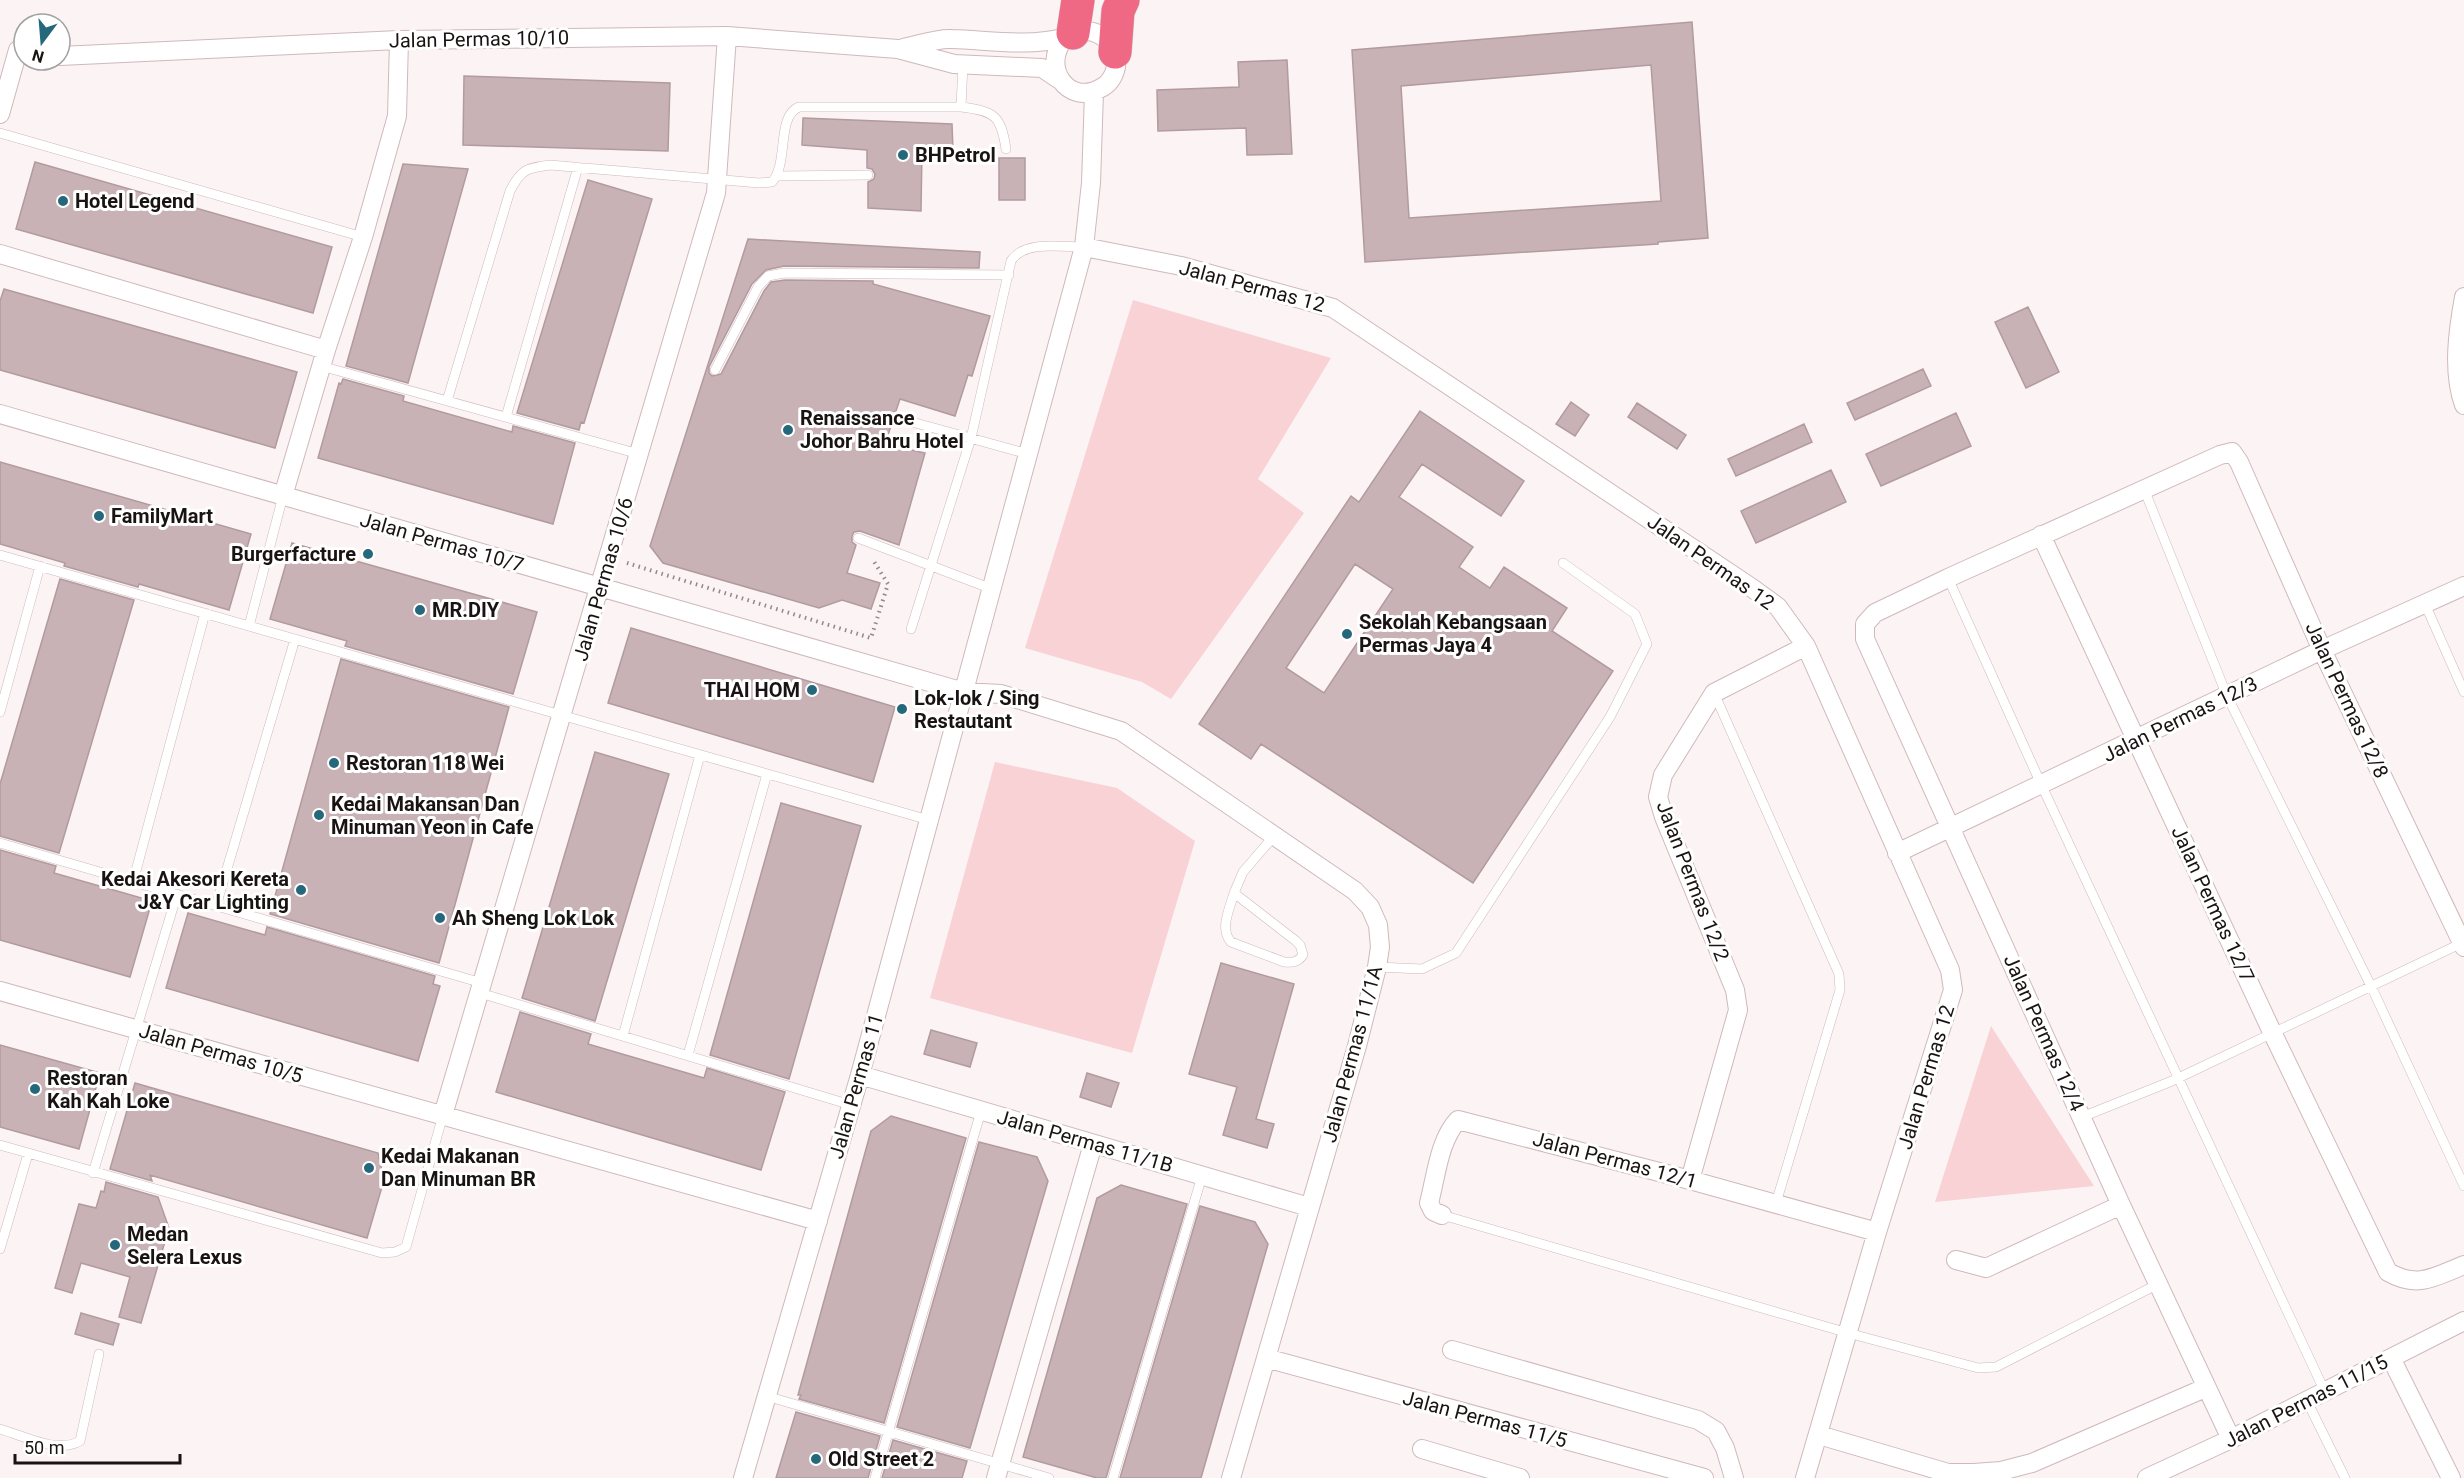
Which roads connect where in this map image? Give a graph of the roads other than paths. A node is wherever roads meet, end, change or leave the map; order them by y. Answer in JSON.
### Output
{"nodes":[{"id":1,"x":1078,"y":0,"type":"edge"},
{"id":2,"x":1123,"y":0,"type":"edge"},
{"id":3,"x":727,"y":36,"type":"junction"},
{"id":4,"x":1069,"y":36,"type":"junction"},
{"id":5,"x":399,"y":40,"type":"junction"},
{"id":6,"x":898,"y":50,"type":"junction"},
{"id":7,"x":1115,"y":52,"type":"junction"},
{"id":8,"x":72,"y":55,"type":"edge"},
{"id":9,"x":963,"y":64,"type":"junction"},
{"id":10,"x":14,"y":72,"type":"edge"},
{"id":11,"x":1060,"y":80,"type":"junction"},
{"id":12,"x":1094,"y":92,"type":"junction"},
{"id":13,"x":961,"y":107,"type":"junction"},
{"id":14,"x":0,"y":114,"type":"edge"},
{"id":15,"x":0,"y":133,"type":"edge"},
{"id":16,"x":1006,"y":149,"type":"dead end"},
{"id":17,"x":578,"y":167,"type":"junction"},
{"id":18,"x":867,"y":175,"type":"dead end"},
{"id":19,"x":777,"y":176,"type":"junction"},
{"id":20,"x":717,"y":178,"type":"junction"},
{"id":21,"x":363,"y":237,"type":"junction"},
{"id":22,"x":1084,"y":247,"type":"junction"},
{"id":23,"x":0,"y":254,"type":"edge"},
{"id":24,"x":1009,"y":275,"type":"junction"},
{"id":25,"x":2464,"y":297,"type":"edge"},
{"id":26,"x":323,"y":358,"type":"junction"},
{"id":27,"x":715,"y":370,"type":"dead end"},
{"id":28,"x":2462,"y":395,"type":"edge"},
{"id":29,"x":447,"y":401,"type":"junction"},
{"id":30,"x":0,"y":414,"type":"edge"},
{"id":31,"x":506,"y":417,"type":"junction"},
{"id":32,"x":894,"y":417,"type":"dead end"},
{"id":33,"x":971,"y":438,"type":"junction"},
{"id":34,"x":639,"y":454,"type":"junction"},
{"id":35,"x":1028,"y":454,"type":"junction"},
{"id":36,"x":2144,"y":489,"type":"junction"},
{"id":37,"x":283,"y":496,"type":"junction"},
{"id":38,"x":2041,"y":535,"type":"junction"},
{"id":39,"x":858,"y":538,"type":"road end"},
{"id":40,"x":0,"y":555,"type":"edge"},
{"id":41,"x":1563,"y":563,"type":"dead end"},
{"id":42,"x":40,"y":566,"type":"junction"},
{"id":43,"x":930,"y":566,"type":"junction"},
{"id":44,"x":1948,"y":578,"type":"junction"},
{"id":45,"x":2464,"y":586,"type":"edge"},
{"id":46,"x":601,"y":587,"type":"junction"},
{"id":47,"x":992,"y":589,"type":"junction"},
{"id":48,"x":2425,"y":604,"type":"junction"},
{"id":49,"x":205,"y":613,"type":"junction"},
{"id":50,"x":249,"y":626,"type":"junction"},
{"id":51,"x":911,"y":628,"type":"dead end"},
{"id":52,"x":295,"y":639,"type":"junction"},
{"id":53,"x":1806,"y":646,"type":"junction"},
{"id":54,"x":2322,"y":650,"type":"junction"},
{"id":55,"x":964,"y":692,"type":"junction"},
{"id":56,"x":2464,"y":692,"type":"edge"},
{"id":57,"x":1714,"y":693,"type":"junction"},
{"id":58,"x":2227,"y":696,"type":"junction"},
{"id":59,"x":0,"y":712,"type":"edge"},
{"id":60,"x":562,"y":716,"type":"junction"},
{"id":61,"x":2137,"y":739,"type":"junction"},
{"id":62,"x":700,"y":755,"type":"junction"},
{"id":63,"x":767,"y":774,"type":"junction"},
{"id":64,"x":2041,"y":784,"type":"junction"},
{"id":65,"x":929,"y":820,"type":"junction"},
{"id":66,"x":1950,"y":826,"type":"junction"},
{"id":67,"x":1274,"y":836,"type":"junction"},
{"id":68,"x":0,"y":843,"type":"edge"},
{"id":69,"x":1897,"y":853,"type":"junction"},
{"id":70,"x":133,"y":882,"type":"junction"},
{"id":71,"x":1234,"y":893,"type":"junction"},
{"id":72,"x":177,"y":894,"type":"junction"},
{"id":73,"x":216,"y":906,"type":"junction"},
{"id":74,"x":2463,"y":945,"type":"edge"},
{"id":75,"x":1377,"y":967,"type":"junction"},
{"id":76,"x":2371,"y":986,"type":"junction"},
{"id":77,"x":481,"y":988,"type":"junction"},
{"id":78,"x":0,"y":991,"type":"edge"},
{"id":79,"x":136,"y":1029,"type":"junction"},
{"id":80,"x":2272,"y":1032,"type":"junction"},
{"id":81,"x":623,"y":1036,"type":"junction"},
{"id":82,"x":688,"y":1055,"type":"junction"},
{"id":83,"x":860,"y":1075,"type":"junction"},
{"id":84,"x":2179,"y":1077,"type":"junction"},
{"id":85,"x":851,"y":1105,"type":"junction"},
{"id":86,"x":981,"y":1111,"type":"junction"},
{"id":87,"x":443,"y":1115,"type":"junction"},
{"id":88,"x":2082,"y":1117,"type":"junction"},
{"id":89,"x":1093,"y":1144,"type":"junction"},
{"id":90,"x":0,"y":1145,"type":"edge"},
{"id":91,"x":28,"y":1154,"type":"junction"},
{"id":92,"x":93,"y":1173,"type":"junction"},
{"id":93,"x":1202,"y":1176,"type":"junction"},
{"id":94,"x":1690,"y":1180,"type":"junction"},
{"id":95,"x":2464,"y":1186,"type":"edge"},
{"id":96,"x":1776,"y":1203,"type":"junction"},
{"id":97,"x":2121,"y":1205,"type":"junction"},
{"id":98,"x":1309,"y":1207,"type":"junction"},
{"id":99,"x":1443,"y":1215,"type":"joint"},
{"id":100,"x":818,"y":1221,"type":"junction"},
{"id":101,"x":1877,"y":1232,"type":"junction"},
{"id":102,"x":0,"y":1249,"type":"edge"},
{"id":103,"x":1956,"y":1260,"type":"dead end"},
{"id":104,"x":2464,"y":1265,"type":"edge"},
{"id":105,"x":2158,"y":1284,"type":"junction"},
{"id":106,"x":2464,"y":1321,"type":"edge"},
{"id":107,"x":1848,"y":1333,"type":"junction"},
{"id":108,"x":1452,"y":1350,"type":"dead end"},
{"id":109,"x":99,"y":1354,"type":"dead end"},
{"id":110,"x":1266,"y":1358,"type":"junction"},
{"id":111,"x":2391,"y":1358,"type":"junction"},
{"id":112,"x":2205,"y":1388,"type":"junction"},
{"id":113,"x":2325,"y":1392,"type":"junction"},
{"id":114,"x":766,"y":1396,"type":"junction"},
{"id":115,"x":2307,"y":1401,"type":"junction"},
{"id":116,"x":0,"y":1429,"type":"edge"},
{"id":117,"x":888,"y":1431,"type":"junction"},
{"id":118,"x":1819,"y":1435,"type":"junction"},
{"id":119,"x":2230,"y":1439,"type":"junction"},
{"id":120,"x":1422,"y":1449,"type":"dead end"},
{"id":121,"x":998,"y":1471,"type":"edge"},
{"id":122,"x":743,"y":1478,"type":"edge"},
{"id":123,"x":874,"y":1478,"type":"edge"},
{"id":124,"x":1049,"y":1478,"type":"edge"},
{"id":125,"x":1113,"y":1478,"type":"edge"},
{"id":126,"x":1231,"y":1478,"type":"edge"},
{"id":127,"x":1520,"y":1478,"type":"edge"},
{"id":128,"x":1704,"y":1478,"type":"edge"},
{"id":129,"x":1734,"y":1478,"type":"edge"},
{"id":130,"x":1805,"y":1478,"type":"edge"},
{"id":131,"x":2146,"y":1478,"type":"edge"},
{"id":132,"x":2345,"y":1478,"type":"edge"},
{"id":133,"x":2451,"y":1478,"type":"edge"}],
"edges":[{"from":1,"to":4,"type":"highway"},
{"from":2,"to":7,"type":"highway"},
{"from":3,"to":5,"type":"street","name":"Jalan Permas 10/10"},
{"from":3,"to":6,"type":"street","name":"Jalan Permas 10/10"},
{"from":3,"to":20,"type":"street","name":"Jalan Permas 10/6"},
{"from":4,"to":6,"type":"street","name":"Jalan Permas 10/10"},
{"from":4,"to":7,"type":"street"},
{"from":4,"to":11,"type":"street"},
{"from":5,"to":8,"type":"street","name":"Jalan Permas 10/10"},
{"from":5,"to":21,"type":"street"},
{"from":6,"to":9,"type":"street","name":"Jalan Permas 10/10"},
{"from":7,"to":12,"type":"street"},
{"from":9,"to":11,"type":"street","name":"Jalan Permas 10/10"},
{"from":9,"to":13,"type":"lane"},
{"from":10,"to":14,"type":"street"},
{"from":11,"to":12,"type":"street"},
{"from":12,"to":22,"type":"street"},
{"from":13,"to":16,"type":"lane"},
{"from":13,"to":19,"type":"lane"},
{"from":15,"to":21,"type":"lane"},
{"from":17,"to":20,"type":"lane"},
{"from":17,"to":29,"type":"lane"},
{"from":17,"to":31,"type":"lane"},
{"from":18,"to":19,"type":"lane"},
{"from":19,"to":20,"type":"lane"},
{"from":20,"to":34,"type":"street","name":"Jalan Permas 10/6"},
{"from":21,"to":26,"type":"street"},
{"from":22,"to":24,"type":"lane"},
{"from":22,"to":35,"type":"street","name":"Jalan Permas 11"},
{"from":22,"to":53,"type":"street","name":"Jalan Permas 12"},
{"from":23,"to":26,"type":"street"},
{"from":24,"to":27,"type":"lane"},
{"from":24,"to":33,"type":"lane"},
{"from":25,"to":28,"type":"street"},
{"from":26,"to":29,"type":"lane"},
{"from":26,"to":37,"type":"street"},
{"from":29,"to":31,"type":"lane"},
{"from":30,"to":37,"type":"street","name":"Jalan Permas 10/7"},
{"from":31,"to":34,"type":"lane"},
{"from":32,"to":33,"type":"lane"},
{"from":33,"to":35,"type":"lane"},
{"from":33,"to":43,"type":"lane"},
{"from":34,"to":46,"type":"street","name":"Jalan Permas 10/6"},
{"from":35,"to":47,"type":"street","name":"Jalan Permas 11"},
{"from":36,"to":38,"type":"street"},
{"from":36,"to":54,"type":"street","name":"Jalan Permas 12/8"},
{"from":36,"to":58,"type":"lane"},
{"from":37,"to":46,"type":"street","name":"Jalan Permas 10/7"},
{"from":37,"to":50,"type":"lane"},
{"from":38,"to":44,"type":"street"},
{"from":38,"to":61,"type":"street","name":"Jalan Permas 12/7"},
{"from":39,"to":43,"type":"lane"},
{"from":40,"to":42,"type":"lane"},
{"from":41,"to":75,"type":"lane"},
{"from":42,"to":49,"type":"lane"},
{"from":42,"to":59,"type":"lane"},
{"from":43,"to":47,"type":"lane"},
{"from":43,"to":51,"type":"lane"},
{"from":44,"to":64,"type":"lane"},
{"from":44,"to":66,"type":"street","name":"Jalan Permas 12/4"},
{"from":45,"to":48,"type":"street","name":"Jalan Permas 12/3"},
{"from":46,"to":55,"type":"street","name":"Jalan Permas 10/7"},
{"from":46,"to":60,"type":"street","name":"Jalan Permas 10/6"},
{"from":47,"to":55,"type":"street","name":"Jalan Permas 11"},
{"from":48,"to":54,"type":"street","name":"Jalan Permas 12/3"},
{"from":48,"to":56,"type":"lane"},
{"from":49,"to":50,"type":"lane"},
{"from":49,"to":70,"type":"lane"},
{"from":50,"to":52,"type":"lane"},
{"from":52,"to":60,"type":"lane"},
{"from":52,"to":73,"type":"lane"},
{"from":53,"to":57,"type":"street"},
{"from":53,"to":69,"type":"street","name":"Jalan Permas 12"},
{"from":54,"to":58,"type":"street","name":"Jalan Permas 12/3"},
{"from":54,"to":74,"type":"street","name":"Jalan Permas 12/8"},
{"from":55,"to":65,"type":"street","name":"Jalan Permas 11"},
{"from":55,"to":67,"type":"street","name":"Jalan Permas 11/1A"},
{"from":57,"to":94,"type":"street","name":"Jalan Permas 12/2"},
{"from":57,"to":96,"type":"lane"},
{"from":58,"to":61,"type":"street","name":"Jalan Permas 12/3"},
{"from":58,"to":76,"type":"lane"},
{"from":60,"to":62,"type":"lane"},
{"from":60,"to":77,"type":"street","name":"Jalan Permas 10/6"},
{"from":61,"to":64,"type":"street","name":"Jalan Permas 12/3"},
{"from":61,"to":80,"type":"street","name":"Jalan Permas 12/7"},
{"from":62,"to":63,"type":"lane"},
{"from":62,"to":81,"type":"lane"},
{"from":63,"to":65,"type":"lane"},
{"from":63,"to":82,"type":"lane"},
{"from":64,"to":66,"type":"street","name":"Jalan Permas 12/3"},
{"from":64,"to":84,"type":"lane"},
{"from":65,"to":83,"type":"street","name":"Jalan Permas 11"},
{"from":66,"to":69,"type":"street","name":"Jalan Permas 12/3"},
{"from":66,"to":88,"type":"street","name":"Jalan Permas 12/4"},
{"from":67,"to":71,"type":"lane"},
{"from":67,"to":75,"type":"street","name":"Jalan Permas 11/1A"},
{"from":68,"to":70,"type":"lane"},
{"from":69,"to":101,"type":"street","name":"Jalan Permas 12"},
{"from":70,"to":72,"type":"lane"},
{"from":71,"to":71,"type":"lane"},
{"from":72,"to":73,"type":"lane"},
{"from":72,"to":79,"type":"lane"},
{"from":73,"to":77,"type":"lane"},
{"from":74,"to":76,"type":"lane"},
{"from":75,"to":98,"type":"street","name":"Jalan Permas 11/1A"},
{"from":76,"to":80,"type":"lane"},
{"from":76,"to":95,"type":"lane"},
{"from":77,"to":81,"type":"lane"},
{"from":77,"to":87,"type":"street","name":"Jalan Permas 10/6"},
{"from":78,"to":79,"type":"street","name":"Jalan Permas 10/5"},
{"from":79,"to":87,"type":"street","name":"Jalan Permas 10/5"},
{"from":79,"to":92,"type":"lane"},
{"from":80,"to":84,"type":"lane"},
{"from":80,"to":104,"type":"street","name":"Jalan Permas 12/7"},
{"from":81,"to":82,"type":"lane"},
{"from":82,"to":85,"type":"lane"},
{"from":83,"to":85,"type":"street","name":"Jalan Permas 11"},
{"from":83,"to":86,"type":"street","name":"Jalan Permas 11/1B"},
{"from":84,"to":88,"type":"lane"},
{"from":84,"to":113,"type":"lane"},
{"from":85,"to":100,"type":"street","name":"Jalan Permas 11"},
{"from":86,"to":89,"type":"street","name":"Jalan Permas 11/1B"},
{"from":86,"to":117,"type":"lane"},
{"from":87,"to":92,"type":"lane"},
{"from":87,"to":100,"type":"street","name":"Jalan Permas 10/5"},
{"from":88,"to":97,"type":"street","name":"Jalan Permas 12/4"},
{"from":89,"to":93,"type":"street","name":"Jalan Permas 11/1B"},
{"from":89,"to":121,"type":"street"},
{"from":90,"to":91,"type":"lane"},
{"from":91,"to":92,"type":"lane"},
{"from":91,"to":102,"type":"lane"},
{"from":93,"to":98,"type":"street","name":"Jalan Permas 11/1B"},
{"from":93,"to":125,"type":"lane"},
{"from":94,"to":96,"type":"street","name":"Jalan Permas 12/1"},
{"from":94,"to":99,"type":"street","name":"Jalan Permas 12/1"},
{"from":96,"to":101,"type":"street","name":"Jalan Permas 12/1"},
{"from":97,"to":103,"type":"street"},
{"from":97,"to":105,"type":"street","name":"Jalan Permas 12/4"},
{"from":98,"to":110,"type":"street","name":"Jalan Permas 11/1A"},
{"from":99,"to":107,"type":"lane"},
{"from":100,"to":114,"type":"street","name":"Jalan Permas 11"},
{"from":101,"to":107,"type":"street","name":"Jalan Permas 12"},
{"from":105,"to":107,"type":"lane"},
{"from":105,"to":112,"type":"street","name":"Jalan Permas 12/4"},
{"from":106,"to":111,"type":"street","name":"Jalan Permas 11/15"},
{"from":107,"to":118,"type":"street","name":"Jalan Permas 12"},
{"from":108,"to":129,"type":"street"},
{"from":109,"to":116,"type":"lane"},
{"from":110,"to":126,"type":"street","name":"Jalan Permas 11/1A"},
{"from":110,"to":128,"type":"street","name":"Jalan Permas 11/5"},
{"from":111,"to":113,"type":"street","name":"Jalan Permas 11/15"},
{"from":111,"to":133,"type":"street"},
{"from":112,"to":118,"type":"street"},
{"from":112,"to":119,"type":"street","name":"Jalan Permas 12/4"},
{"from":113,"to":115,"type":"street","name":"Jalan Permas 11/15"},
{"from":114,"to":117,"type":"lane"},
{"from":114,"to":122,"type":"street","name":"Jalan Permas 11"},
{"from":115,"to":119,"type":"street","name":"Jalan Permas 11/15"},
{"from":115,"to":132,"type":"lane"},
{"from":117,"to":121,"type":"lane"},
{"from":117,"to":123,"type":"lane"},
{"from":118,"to":130,"type":"street","name":"Jalan Permas 12"},
{"from":119,"to":131,"type":"street","name":"Jalan Permas 11/15"},
{"from":120,"to":127,"type":"street"},
{"from":121,"to":124,"type":"lane"}]}
